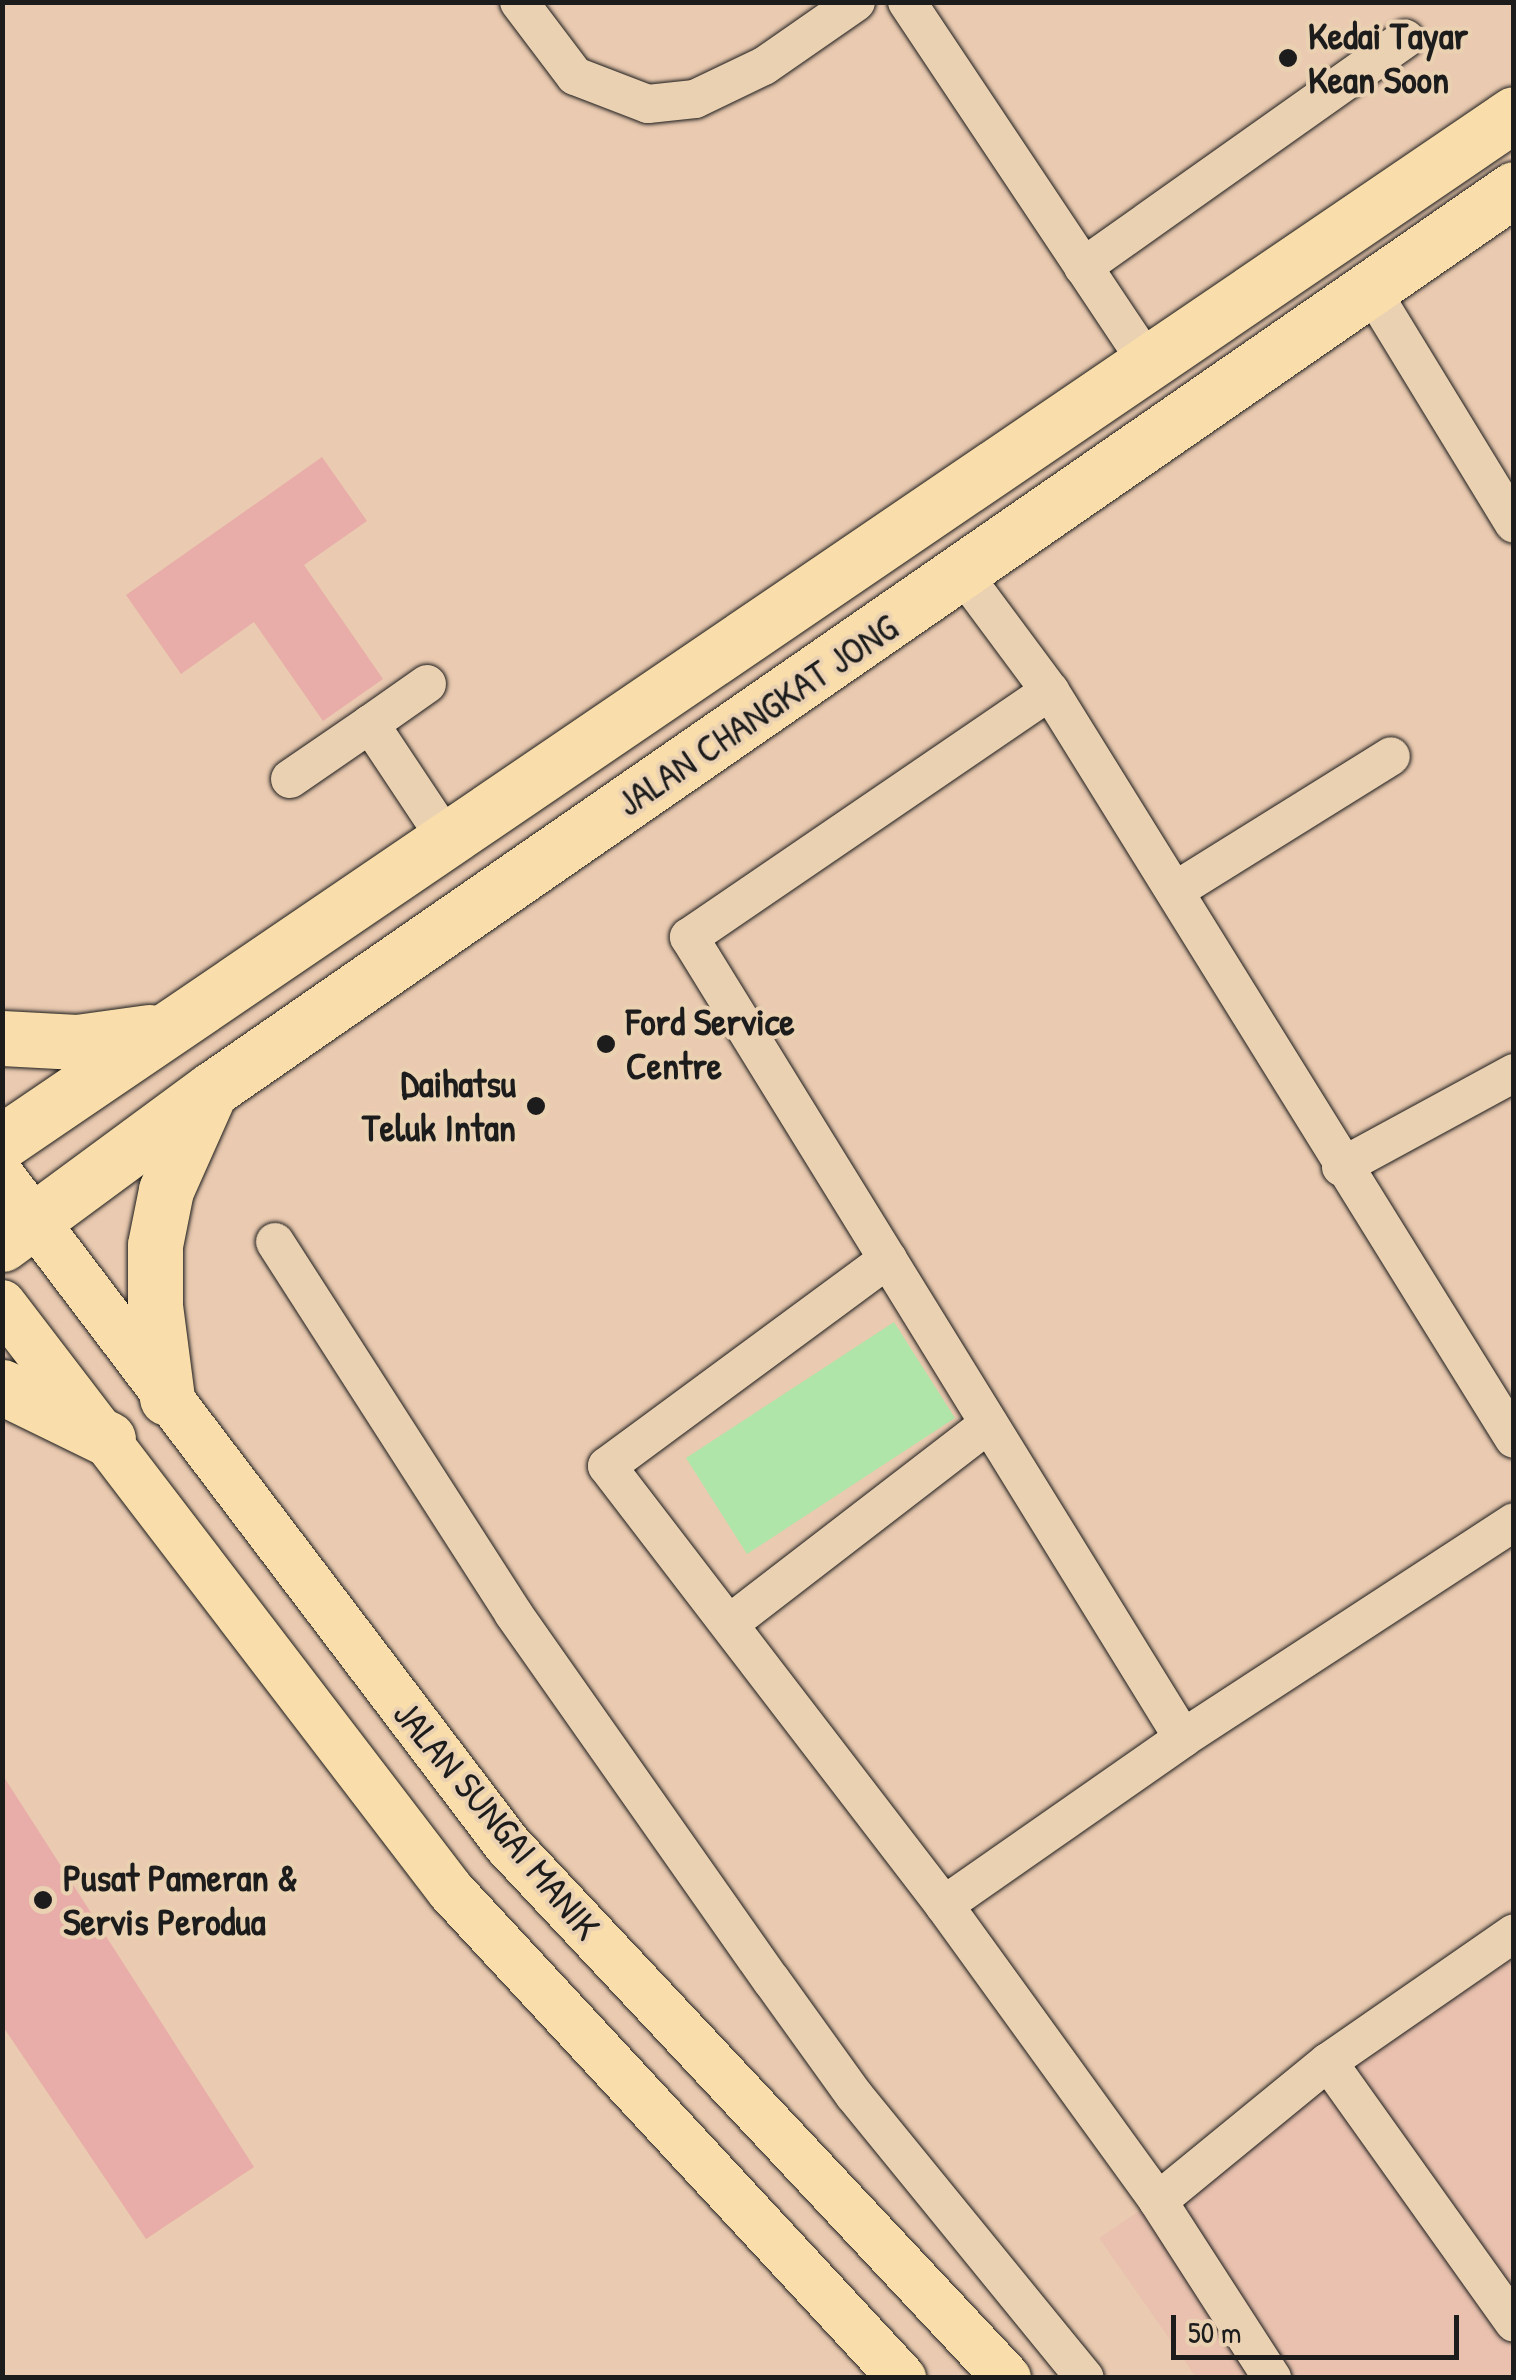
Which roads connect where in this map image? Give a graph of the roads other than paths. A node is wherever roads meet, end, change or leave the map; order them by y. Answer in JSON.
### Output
{"nodes":[{"id":1,"x":519,"y":2,"type":"edge"},
{"id":2,"x":856,"y":2,"type":"edge"},
{"id":3,"x":907,"y":2,"type":"edge"},
{"id":4,"x":1405,"y":39,"type":"dead end"},
{"id":5,"x":1514,"y":114,"type":"edge"},
{"id":6,"x":1514,"y":188,"type":"edge"},
{"id":7,"x":1083,"y":267,"type":"junction"},
{"id":8,"x":1370,"y":288,"type":"junction"},
{"id":9,"x":1148,"y":364,"type":"junction"},
{"id":10,"x":1514,"y":524,"type":"edge"},
{"id":11,"x":963,"y":574,"type":"junction"},
{"id":12,"x":426,"y":684,"type":"dead end"},
{"id":13,"x":1050,"y":692,"type":"junction"},
{"id":14,"x":370,"y":724,"type":"junction"},
{"id":15,"x":1391,"y":756,"type":"dead end"},
{"id":16,"x":290,"y":779,"type":"dead end"},
{"id":17,"x":445,"y":837,"type":"junction"},
{"id":18,"x":1176,"y":890,"type":"junction"},
{"id":19,"x":161,"y":1030,"type":"junction"},
{"id":20,"x":2,"y":1038,"type":"edge"},
{"id":21,"x":1514,"y":1073,"type":"edge"},
{"id":22,"x":210,"y":1090,"type":"junction"},
{"id":23,"x":2,"y":1142,"type":"edge"},
{"id":24,"x":1342,"y":1167,"type":"junction"},
{"id":25,"x":2,"y":1178,"type":"edge"},
{"id":26,"x":18,"y":1233,"type":"edge"},
{"id":27,"x":275,"y":1242,"type":"dead end"},
{"id":28,"x":888,"y":1259,"type":"junction"},
{"id":29,"x":2,"y":1304,"type":"edge"},
{"id":30,"x":2,"y":1387,"type":"edge"},
{"id":31,"x":167,"y":1398,"type":"junction"},
{"id":32,"x":989,"y":1424,"type":"junction"},
{"id":33,"x":108,"y":1439,"type":"junction"},
{"id":34,"x":1514,"y":1439,"type":"edge"},
{"id":35,"x":1514,"y":1522,"type":"edge"},
{"id":36,"x":729,"y":1624,"type":"junction"},
{"id":37,"x":1183,"y":1738,"type":"junction"},
{"id":38,"x":944,"y":1906,"type":"junction"},
{"id":39,"x":1510,"y":1944,"type":"edge"},
{"id":40,"x":1328,"y":2062,"type":"junction"},
{"id":41,"x":1158,"y":2201,"type":"junction"},
{"id":42,"x":1514,"y":2323,"type":"edge"},
{"id":43,"x":902,"y":2378,"type":"edge"},
{"id":44,"x":1007,"y":2378,"type":"edge"},
{"id":45,"x":1085,"y":2378,"type":"edge"},
{"id":46,"x":1272,"y":2378,"type":"edge"}],
"edges":[{"from":1,"to":2,"type":"street"},
{"from":3,"to":7,"type":"street"},
{"from":4,"to":7,"type":"street"},
{"from":5,"to":9,"type":"highway","name":"JALAN CHANGKAT JONG"},
{"from":6,"to":8,"type":"highway","name":"JALAN CHANGKAT JONG"},
{"from":7,"to":9,"type":"street"},
{"from":8,"to":10,"type":"street"},
{"from":8,"to":11,"type":"highway","name":"JALAN CHANGKAT JONG"},
{"from":9,"to":17,"type":"highway","name":"JALAN CHANGKAT JONG"},
{"from":11,"to":13,"type":"street"},
{"from":11,"to":22,"type":"highway","name":"JALAN CHANGKAT JONG"},
{"from":12,"to":14,"type":"street"},
{"from":13,"to":18,"type":"street"},
{"from":13,"to":28,"type":"street"},
{"from":14,"to":16,"type":"street"},
{"from":14,"to":17,"type":"street"},
{"from":15,"to":18,"type":"street"},
{"from":17,"to":19,"type":"highway","name":"JALAN CHANGKAT JONG"},
{"from":18,"to":24,"type":"street"},
{"from":19,"to":20,"type":"highway"},
{"from":19,"to":23,"type":"highway","name":"JALAN CHANGKAT JONG"},
{"from":21,"to":24,"type":"street"},
{"from":22,"to":26,"type":"highway","name":"JALAN CHANGKAT JONG"},
{"from":22,"to":31,"type":"highway"},
{"from":24,"to":34,"type":"street"},
{"from":25,"to":26,"type":"main road","name":"JALAN SUNGAI MANIK"},
{"from":26,"to":31,"type":"main road","name":"JALAN SUNGAI MANIK"},
{"from":27,"to":45,"type":"street"},
{"from":28,"to":32,"type":"street"},
{"from":28,"to":36,"type":"street"},
{"from":29,"to":33,"type":"main road","name":"JALAN SUNGAI MANIK"},
{"from":30,"to":33,"type":"highway"},
{"from":31,"to":44,"type":"main road","name":"JALAN SUNGAI MANIK"},
{"from":32,"to":36,"type":"street"},
{"from":32,"to":37,"type":"street"},
{"from":33,"to":43,"type":"main road","name":"JALAN SUNGAI MANIK"},
{"from":35,"to":37,"type":"street"},
{"from":36,"to":38,"type":"street"},
{"from":37,"to":38,"type":"street"},
{"from":38,"to":41,"type":"street"},
{"from":39,"to":40,"type":"street"},
{"from":40,"to":41,"type":"street"},
{"from":40,"to":42,"type":"street"},
{"from":41,"to":46,"type":"street"}]}
